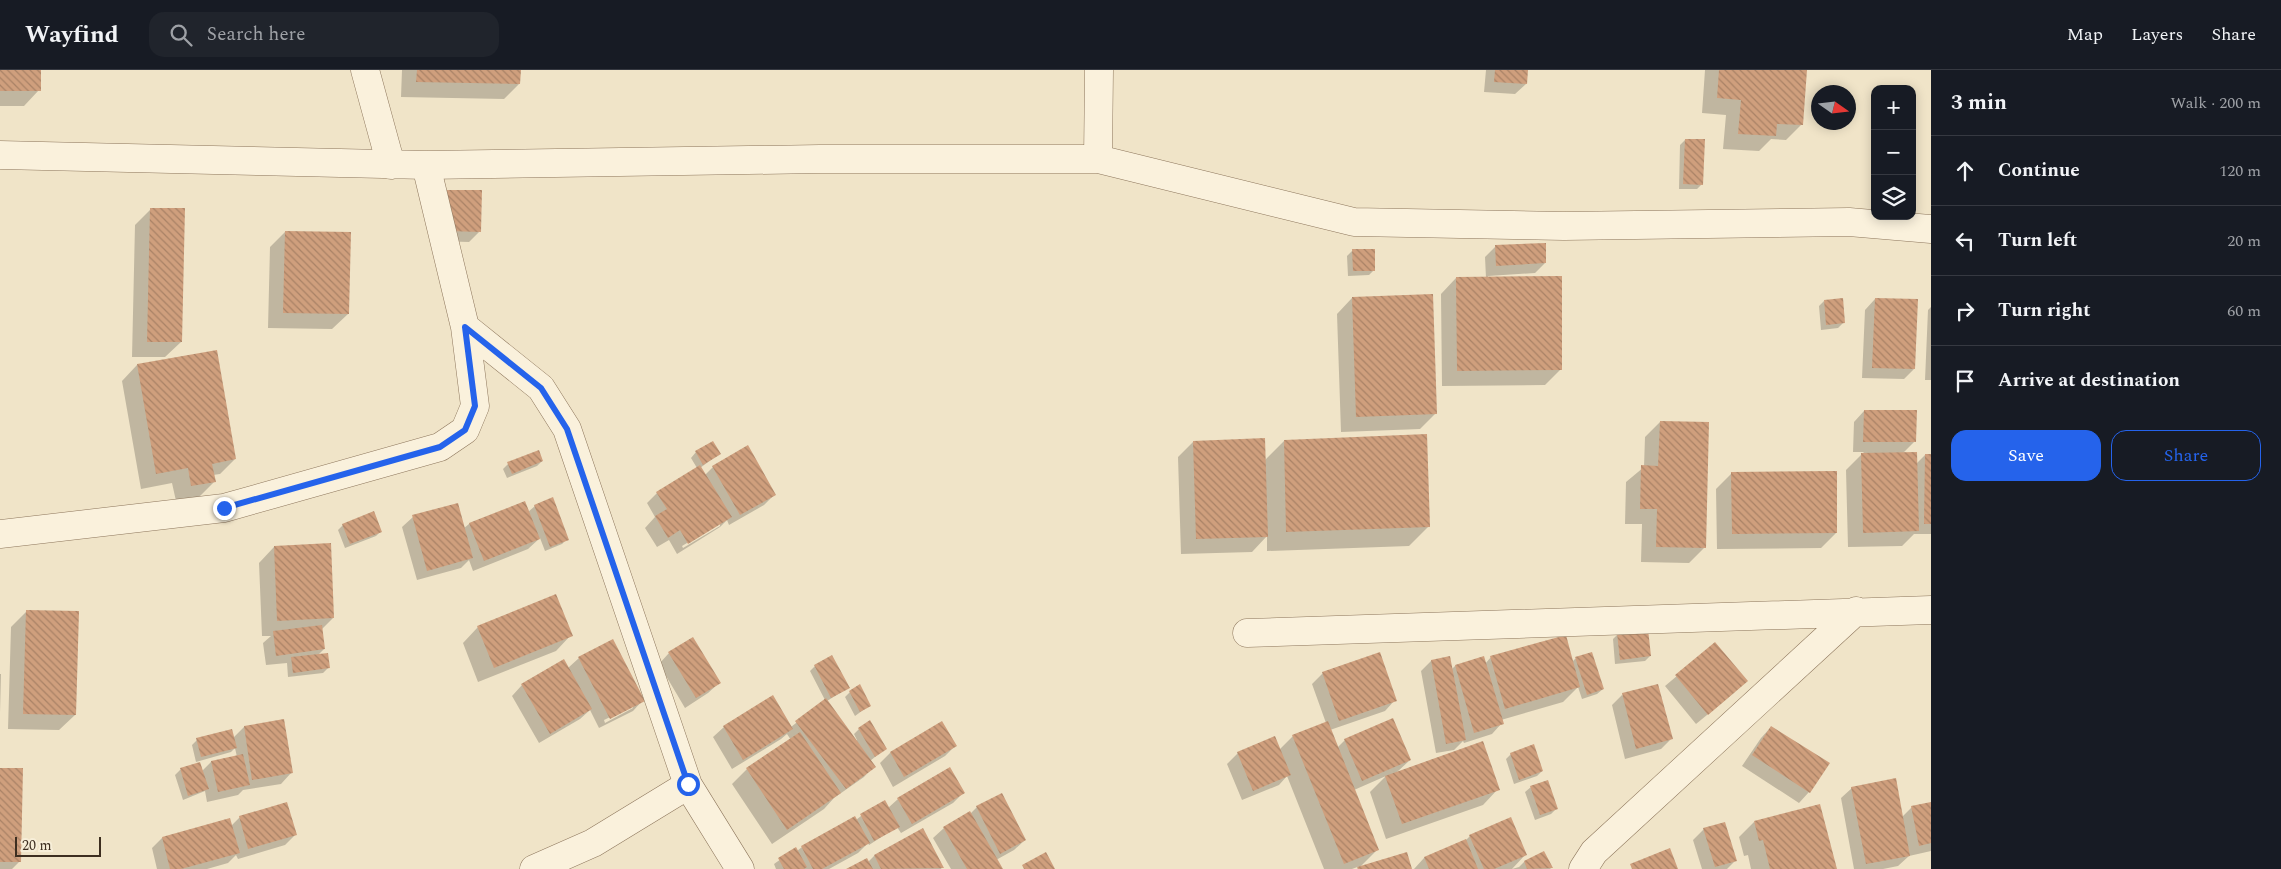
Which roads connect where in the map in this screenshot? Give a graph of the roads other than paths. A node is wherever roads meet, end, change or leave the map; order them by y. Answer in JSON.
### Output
{"nodes":[{"id":1,"x":365,"y":70,"type":"edge"},
{"id":2,"x":1099,"y":70,"type":"edge"},
{"id":3,"x":0,"y":156,"type":"edge"},
{"id":4,"x":1098,"y":159,"type":"junction"},
{"id":5,"x":391,"y":164,"type":"junction"},
{"id":6,"x":426,"y":165,"type":"junction"},
{"id":7,"x":1931,"y":229,"type":"edge"},
{"id":8,"x":465,"y":327,"type":"junction"},
{"id":9,"x":0,"y":534,"type":"edge"},
{"id":10,"x":1931,"y":610,"type":"edge"},
{"id":11,"x":1856,"y":611,"type":"junction"},
{"id":12,"x":1247,"y":633,"type":"dead end"},
{"id":13,"x":688,"y":784,"type":"junction"},
{"id":14,"x":534,"y":869,"type":"edge"},
{"id":15,"x":740,"y":869,"type":"edge"},
{"id":16,"x":1583,"y":869,"type":"edge"}],
"edges":[{"from":1,"to":5,"type":"street"},
{"from":2,"to":4,"type":"street"},
{"from":3,"to":5,"type":"street"},
{"from":4,"to":6,"type":"street"},
{"from":4,"to":7,"type":"street"},
{"from":5,"to":6,"type":"street"},
{"from":6,"to":8,"type":"street"},
{"from":8,"to":9,"type":"street"},
{"from":8,"to":13,"type":"street"},
{"from":10,"to":11,"type":"street"},
{"from":11,"to":12,"type":"street"},
{"from":11,"to":16,"type":"street"},
{"from":13,"to":14,"type":"street"},
{"from":13,"to":15,"type":"street"}]}
